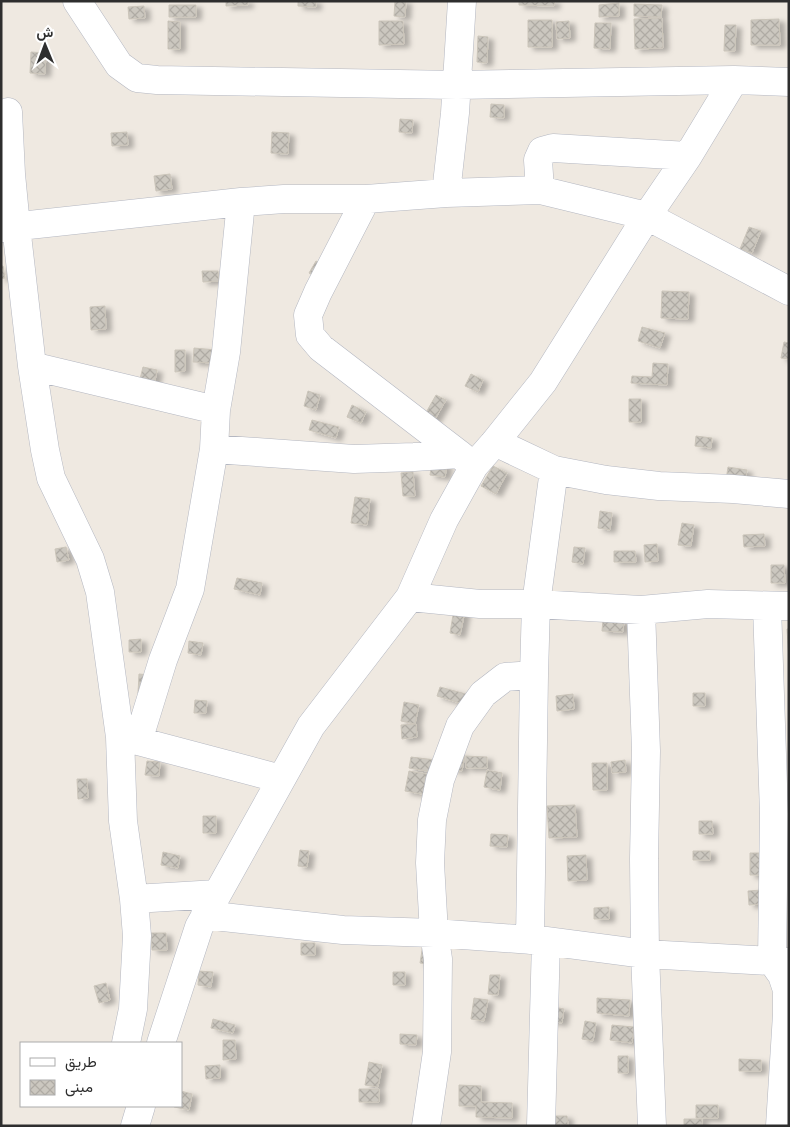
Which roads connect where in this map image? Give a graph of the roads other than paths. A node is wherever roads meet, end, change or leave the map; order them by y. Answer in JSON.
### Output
{"nodes":[{"id":1,"x":77,"y":1,"type":"edge"},
{"id":2,"x":462,"y":1,"type":"edge"},
{"id":3,"x":734,"y":80,"type":"junction"},
{"id":4,"x":789,"y":82,"type":"edge"},
{"id":5,"x":457,"y":85,"type":"junction"},
{"id":6,"x":8,"y":112,"type":"dead end"},
{"id":7,"x":688,"y":156,"type":"junction"},
{"id":8,"x":540,"y":190,"type":"junction"},
{"id":9,"x":446,"y":193,"type":"junction"},
{"id":10,"x":366,"y":198,"type":"junction"},
{"id":11,"x":241,"y":202,"type":"junction"},
{"id":12,"x":647,"y":216,"type":"junction"},
{"id":13,"x":8,"y":227,"type":"edge"},
{"id":14,"x":789,"y":291,"type":"edge"},
{"id":15,"x":32,"y":366,"type":"junction"},
{"id":16,"x":216,"y":410,"type":"junction"},
{"id":17,"x":495,"y":442,"type":"junction"},
{"id":18,"x":214,"y":449,"type":"junction"},
{"id":19,"x":466,"y":460,"type":"junction"},
{"id":20,"x":554,"y":470,"type":"junction"},
{"id":21,"x":789,"y":494,"type":"edge"},
{"id":22,"x":410,"y":597,"type":"junction"},
{"id":23,"x":536,"y":604,"type":"junction"},
{"id":24,"x":778,"y":606,"type":"edge"},
{"id":25,"x":641,"y":610,"type":"junction"},
{"id":26,"x":534,"y":675,"type":"junction"},
{"id":27,"x":129,"y":739,"type":"junction"},
{"id":28,"x":281,"y":780,"type":"junction"},
{"id":29,"x":134,"y":899,"type":"junction"},
{"id":30,"x":211,"y":904,"type":"junction"},
{"id":31,"x":434,"y":934,"type":"junction"},
{"id":32,"x":538,"y":940,"type":"junction"},
{"id":33,"x":645,"y":954,"type":"junction"},
{"id":34,"x":781,"y":961,"type":"edge"},
{"id":35,"x":126,"y":1042,"type":"edge"},
{"id":36,"x":161,"y":1042,"type":"edge"},
{"id":37,"x":426,"y":1126,"type":"edge"},
{"id":38,"x":541,"y":1126,"type":"edge"},
{"id":39,"x":652,"y":1126,"type":"edge"},
{"id":40,"x":780,"y":1126,"type":"edge"}],
"edges":[{"from":1,"to":5,"type":"street"},
{"from":2,"to":5,"type":"street"},
{"from":3,"to":4,"type":"street"},
{"from":3,"to":5,"type":"street"},
{"from":3,"to":7,"type":"street"},
{"from":5,"to":9,"type":"street"},
{"from":6,"to":13,"type":"street"},
{"from":7,"to":8,"type":"street"},
{"from":7,"to":12,"type":"street"},
{"from":8,"to":9,"type":"street"},
{"from":8,"to":12,"type":"street"},
{"from":9,"to":10,"type":"street"},
{"from":10,"to":11,"type":"street"},
{"from":10,"to":19,"type":"street"},
{"from":11,"to":13,"type":"street"},
{"from":11,"to":16,"type":"street"},
{"from":12,"to":14,"type":"street"},
{"from":12,"to":17,"type":"street"},
{"from":13,"to":15,"type":"street"},
{"from":15,"to":16,"type":"street"},
{"from":15,"to":27,"type":"street"},
{"from":16,"to":18,"type":"street"},
{"from":17,"to":19,"type":"street"},
{"from":17,"to":20,"type":"street"},
{"from":18,"to":19,"type":"street"},
{"from":18,"to":27,"type":"street"},
{"from":19,"to":22,"type":"street"},
{"from":20,"to":21,"type":"street"},
{"from":20,"to":23,"type":"street"},
{"from":22,"to":23,"type":"street"},
{"from":22,"to":28,"type":"street"},
{"from":23,"to":25,"type":"street"},
{"from":23,"to":26,"type":"street"},
{"from":24,"to":25,"type":"street"},
{"from":24,"to":34,"type":"street"},
{"from":25,"to":33,"type":"street"},
{"from":26,"to":31,"type":"street"},
{"from":26,"to":32,"type":"street"},
{"from":27,"to":28,"type":"street"},
{"from":27,"to":29,"type":"street"},
{"from":28,"to":30,"type":"street"},
{"from":29,"to":30,"type":"street"},
{"from":29,"to":35,"type":"street"},
{"from":30,"to":31,"type":"street"},
{"from":30,"to":36,"type":"street"},
{"from":31,"to":32,"type":"street"},
{"from":31,"to":37,"type":"street"},
{"from":32,"to":33,"type":"street"},
{"from":32,"to":38,"type":"street"},
{"from":33,"to":34,"type":"street"},
{"from":33,"to":39,"type":"street"},
{"from":34,"to":40,"type":"street"}]}
